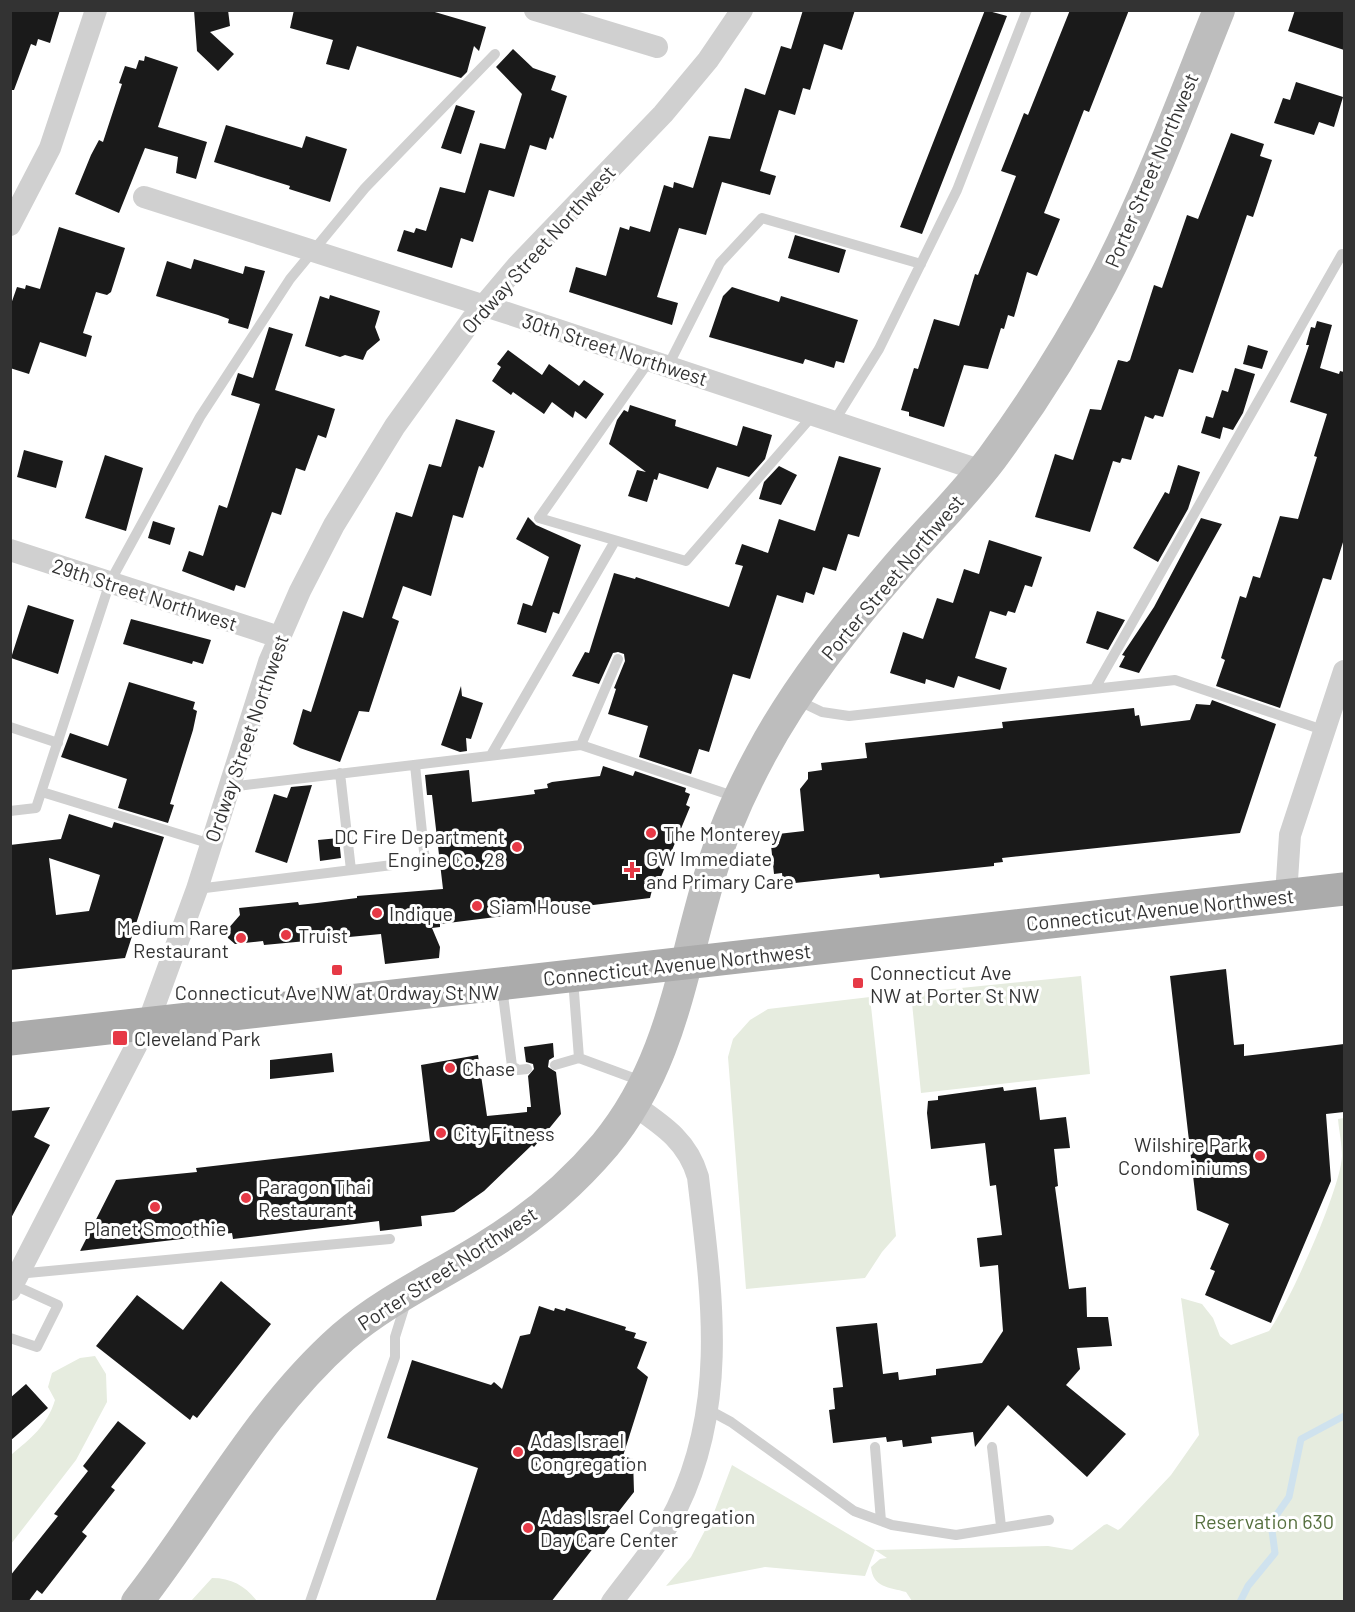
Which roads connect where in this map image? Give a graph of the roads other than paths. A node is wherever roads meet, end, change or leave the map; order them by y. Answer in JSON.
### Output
{"nodes":[{"id":1,"x":96,"y":10,"type":"edge"},
{"id":2,"x":534,"y":10,"type":"edge"},
{"id":3,"x":742,"y":10,"type":"edge"},
{"id":4,"x":1027,"y":10,"type":"edge"},
{"id":5,"x":1219,"y":10,"type":"edge"},
{"id":6,"x":657,"y":47,"type":"dead end"},
{"id":7,"x":495,"y":54,"type":"dead end"},
{"id":8,"x":144,"y":198,"type":"dead end"},
{"id":9,"x":10,"y":225,"type":"edge"},
{"id":10,"x":314,"y":251,"type":"junction"},
{"id":11,"x":1342,"y":254,"type":"dead end"},
{"id":12,"x":921,"y":264,"type":"junction"},
{"id":13,"x":483,"y":305,"type":"junction"},
{"id":14,"x":659,"y":363,"type":"junction"},
{"id":15,"x":825,"y":417,"type":"junction"},
{"id":16,"x":982,"y":471,"type":"junction"},
{"id":17,"x":615,"y":540,"type":"junction"},
{"id":18,"x":10,"y":550,"type":"edge"},
{"id":19,"x":110,"y":582,"type":"junction"},
{"id":20,"x":279,"y":637,"type":"junction"},
{"id":21,"x":618,"y":659,"type":"dead end"},
{"id":22,"x":1344,"y":672,"type":"edge"},
{"id":23,"x":1095,"y":688,"type":"junction"},
{"id":24,"x":795,"y":699,"type":"junction"},
{"id":25,"x":10,"y":727,"type":"edge"},
{"id":26,"x":1323,"y":730,"type":"junction"},
{"id":27,"x":58,"y":743,"type":"junction"},
{"id":28,"x":581,"y":745,"type":"junction"},
{"id":29,"x":491,"y":755,"type":"junction"},
{"id":30,"x":415,"y":765,"type":"junction"},
{"id":31,"x":340,"y":774,"type":"junction"},
{"id":32,"x":228,"y":787,"type":"junction"},
{"id":33,"x":42,"y":792,"type":"junction"},
{"id":34,"x":739,"y":798,"type":"junction"},
{"id":35,"x":10,"y":811,"type":"edge"},
{"id":36,"x":210,"y":844,"type":"junction"},
{"id":37,"x":351,"y":870,"type":"junction"},
{"id":38,"x":197,"y":889,"type":"junction"},
{"id":39,"x":1344,"y":889,"type":"edge"},
{"id":40,"x":1286,"y":895,"type":"junction"},
{"id":41,"x":685,"y":963,"type":"junction"},
{"id":42,"x":572,"y":975,"type":"junction"},
{"id":43,"x":502,"y":984,"type":"junction"},
{"id":44,"x":148,"y":1023,"type":"junction"},
{"id":45,"x":10,"y":1039,"type":"edge"},
{"id":46,"x":579,"y":1058,"type":"junction"},
{"id":47,"x":555,"y":1065,"type":"dead end"},
{"id":48,"x":527,"y":1069,"type":"dead end"},
{"id":49,"x":641,"y":1095,"type":"junction"},
{"id":50,"x":390,"y":1239,"type":"dead end"},
{"id":51,"x":13,"y":1281,"type":"edge"},
{"id":52,"x":410,"y":1291,"type":"junction"},
{"id":53,"x":10,"y":1338,"type":"edge"},
{"id":54,"x":707,"y":1409,"type":"junction"},
{"id":55,"x":875,"y":1447,"type":"dead end"},
{"id":56,"x":992,"y":1447,"type":"dead end"},
{"id":57,"x":1049,"y":1520,"type":"dead end"},
{"id":58,"x":881,"y":1521,"type":"junction"},
{"id":59,"x":1000,"y":1526,"type":"junction"},
{"id":60,"x":137,"y":1602,"type":"edge"},
{"id":61,"x":310,"y":1602,"type":"edge"},
{"id":62,"x":612,"y":1602,"type":"edge"}],
"edges":[{"from":1,"to":9,"type":"street"},
{"from":2,"to":6,"type":"street"},
{"from":3,"to":13,"type":"street","name":"Ordway Street Northwest"},
{"from":4,"to":12,"type":"lane"},
{"from":5,"to":16,"type":"street","name":"Porter Street Northwest"},
{"from":7,"to":10,"type":"lane"},
{"from":8,"to":10,"type":"street","name":"30th Street Northwest"},
{"from":10,"to":13,"type":"street","name":"30th Street Northwest"},
{"from":10,"to":19,"type":"lane"},
{"from":11,"to":23,"type":"lane"},
{"from":12,"to":14,"type":"lane"},
{"from":12,"to":15,"type":"lane"},
{"from":13,"to":14,"type":"street","name":"30th Street Northwest"},
{"from":13,"to":20,"type":"street","name":"Ordway Street Northwest"},
{"from":14,"to":15,"type":"street","name":"30th Street Northwest"},
{"from":14,"to":17,"type":"lane"},
{"from":15,"to":16,"type":"street","name":"30th Street Northwest"},
{"from":15,"to":17,"type":"lane"},
{"from":16,"to":24,"type":"street","name":"Porter Street Northwest"},
{"from":17,"to":29,"type":"lane"},
{"from":18,"to":19,"type":"street","name":"29th Street Northwest"},
{"from":19,"to":20,"type":"street","name":"29th Street Northwest"},
{"from":19,"to":27,"type":"lane"},
{"from":20,"to":32,"type":"street","name":"Ordway Street Northwest"},
{"from":21,"to":28,"type":"lane"},
{"from":22,"to":26,"type":"street"},
{"from":23,"to":24,"type":"lane"},
{"from":23,"to":26,"type":"lane"},
{"from":24,"to":34,"type":"street","name":"Porter Street Northwest"},
{"from":25,"to":27,"type":"lane"},
{"from":26,"to":40,"type":"street"},
{"from":27,"to":33,"type":"lane"},
{"from":28,"to":29,"type":"lane"},
{"from":28,"to":34,"type":"lane"},
{"from":29,"to":30,"type":"lane"},
{"from":30,"to":31,"type":"lane"},
{"from":30,"to":37,"type":"lane"},
{"from":31,"to":32,"type":"lane"},
{"from":31,"to":37,"type":"lane"},
{"from":32,"to":36,"type":"street","name":"Ordway Street Northwest"},
{"from":33,"to":35,"type":"lane"},
{"from":33,"to":36,"type":"lane"},
{"from":34,"to":41,"type":"street","name":"Porter Street Northwest"},
{"from":36,"to":38,"type":"street","name":"Ordway Street Northwest"},
{"from":37,"to":38,"type":"lane"},
{"from":38,"to":44,"type":"street","name":"Ordway Street Northwest"},
{"from":39,"to":40,"type":"main road","name":"Connecticut Avenue Northwest"},
{"from":40,"to":41,"type":"main road","name":"Connecticut Avenue Northwest"},
{"from":41,"to":42,"type":"main road","name":"Connecticut Avenue Northwest"},
{"from":41,"to":49,"type":"street","name":"Porter Street Northwest"},
{"from":42,"to":43,"type":"main road","name":"Connecticut Avenue Northwest"},
{"from":42,"to":46,"type":"lane"},
{"from":43,"to":44,"type":"main road","name":"Connecticut Avenue Northwest"},
{"from":43,"to":48,"type":"lane"},
{"from":44,"to":45,"type":"main road","name":"Connecticut Avenue Northwest"},
{"from":44,"to":51,"type":"street","name":"Ordway Street Northwest"},
{"from":46,"to":47,"type":"lane"},
{"from":46,"to":49,"type":"lane"},
{"from":49,"to":52,"type":"street","name":"Porter Street Northwest"},
{"from":49,"to":54,"type":"street"},
{"from":50,"to":51,"type":"lane"},
{"from":51,"to":53,"type":"lane"},
{"from":52,"to":60,"type":"street","name":"Porter Street Northwest"},
{"from":52,"to":61,"type":"lane"},
{"from":54,"to":58,"type":"lane"},
{"from":54,"to":62,"type":"street"},
{"from":55,"to":58,"type":"lane"},
{"from":56,"to":59,"type":"lane"},
{"from":57,"to":59,"type":"lane"},
{"from":58,"to":59,"type":"lane"}]}
